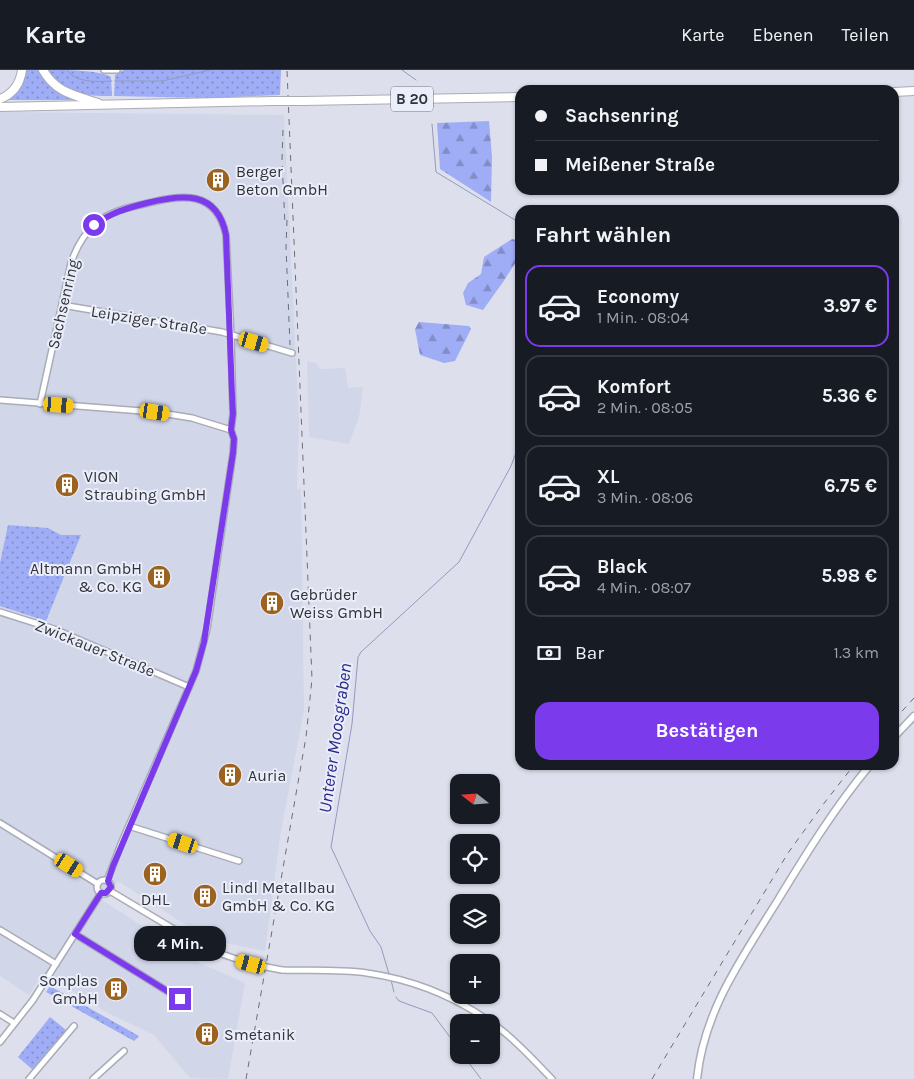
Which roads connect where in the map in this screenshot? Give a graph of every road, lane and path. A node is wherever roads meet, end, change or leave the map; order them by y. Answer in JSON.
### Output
{"nodes":[{"id":1,"x":22,"y":70,"type":"edge"},
{"id":2,"x":43,"y":70,"type":"edge"},
{"id":3,"x":104,"y":70,"type":"edge"},
{"id":4,"x":117,"y":70,"type":"edge"},
{"id":5,"x":914,"y":91,"type":"edge"},
{"id":6,"x":899,"y":92,"type":"edge"},
{"id":7,"x":515,"y":97,"type":"edge"},
{"id":8,"x":0,"y":99,"type":"edge"},
{"id":9,"x":105,"y":105,"type":"junction"},
{"id":10,"x":0,"y":107,"type":"edge"},
{"id":11,"x":62,"y":305,"type":"junction"},
{"id":12,"x":231,"y":335,"type":"junction"},
{"id":13,"x":292,"y":353,"type":"dead end"},
{"id":14,"x":0,"y":400,"type":"edge"},
{"id":15,"x":40,"y":404,"type":"junction"},
{"id":16,"x":231,"y":430,"type":"junction"},
{"id":17,"x":0,"y":612,"type":"edge"},
{"id":18,"x":189,"y":687,"type":"junction"},
{"id":19,"x":914,"y":716,"type":"edge"},
{"id":20,"x":899,"y":732,"type":"edge"},
{"id":21,"x":866,"y":770,"type":"edge"},
{"id":22,"x":0,"y":823,"type":"edge"},
{"id":23,"x":129,"y":826,"type":"junction"},
{"id":24,"x":239,"y":861,"type":"dead end"},
{"id":25,"x":108,"y":881,"type":"junction"},
{"id":26,"x":98,"y":884,"type":"junction"},
{"id":27,"x":110,"y":890,"type":"junction"},
{"id":28,"x":101,"y":893,"type":"junction"},
{"id":29,"x":0,"y":930,"type":"edge"},
{"id":30,"x":75,"y":934,"type":"junction"},
{"id":31,"x":56,"y":964,"type":"junction"},
{"id":32,"x":180,"y":999,"type":"dead end"},
{"id":33,"x":0,"y":1014,"type":"edge"},
{"id":34,"x":14,"y":1023,"type":"junction"},
{"id":35,"x":74,"y":1026,"type":"dead end"},
{"id":36,"x":0,"y":1042,"type":"edge"},
{"id":37,"x":124,"y":1051,"type":"dead end"},
{"id":38,"x":29,"y":1079,"type":"edge"},
{"id":39,"x":93,"y":1079,"type":"edge"},
{"id":40,"x":552,"y":1079,"type":"edge"},
{"id":41,"x":696,"y":1079,"type":"edge"}],
"edges":[{"from":1,"to":8,"type":"highway"},
{"from":2,"to":9,"type":"highway"},
{"from":3,"to":4,"type":"street"},
{"from":5,"to":6,"type":"highway"},
{"from":7,"to":9,"type":"highway","number":"B 20","bridge":true},
{"from":9,"to":10,"type":"highway","number":"B 20"},
{"from":11,"to":12,"type":"street","name":"Leipziger Straße"},
{"from":11,"to":12,"type":"street","name":"Sachsenring"},
{"from":11,"to":15,"type":"street","name":"Sachsenring"},
{"from":12,"to":13,"type":"street","name":"Leipziger Straße"},
{"from":12,"to":16,"type":"street","name":"Sachsenring"},
{"from":14,"to":15,"type":"street"},
{"from":15,"to":16,"type":"street"},
{"from":16,"to":18,"type":"street","name":"Sachsenring"},
{"from":17,"to":18,"type":"street","name":"Zwickauer Straße"},
{"from":18,"to":23,"type":"street","name":"Sachsenring"},
{"from":19,"to":20,"type":"main road"},
{"from":21,"to":41,"type":"main road"},
{"from":22,"to":26,"type":"street"},
{"from":23,"to":24,"type":"street"},
{"from":23,"to":25,"type":"street","name":"Sachsenring"},
{"from":25,"to":26,"type":"street"},
{"from":25,"to":27,"type":"street"},
{"from":26,"to":28,"type":"street"},
{"from":27,"to":28,"type":"street"},
{"from":27,"to":40,"type":"street","bridge":true},
{"from":28,"to":30,"type":"street"},
{"from":29,"to":31,"type":"street"},
{"from":30,"to":31,"type":"street"},
{"from":30,"to":32,"type":"street"},
{"from":31,"to":34,"type":"street"},
{"from":33,"to":34,"type":"street"},
{"from":34,"to":36,"type":"street"},
{"from":35,"to":38,"type":"street"},
{"from":37,"to":39,"type":"street"}]}
